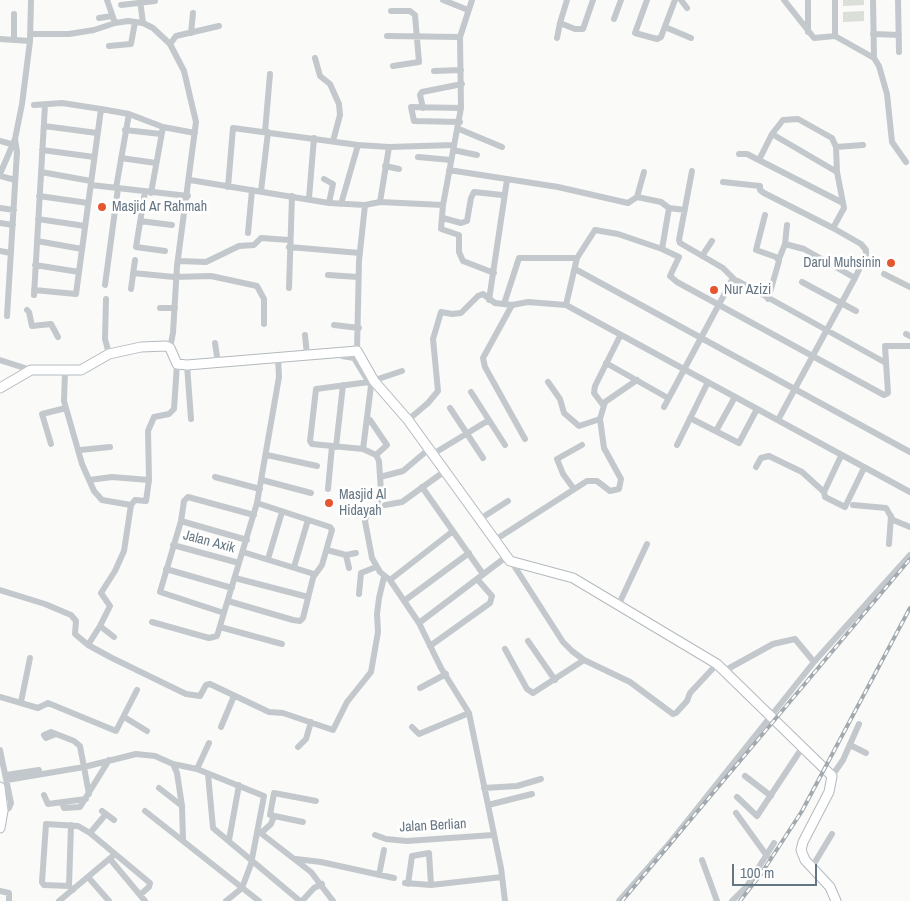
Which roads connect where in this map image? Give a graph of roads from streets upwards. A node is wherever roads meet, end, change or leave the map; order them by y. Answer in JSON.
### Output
{"nodes":[{"id":1,"x":31,"y":0,"type":"edge"},
{"id":2,"x":107,"y":0,"type":"edge"},
{"id":3,"x":443,"y":0,"type":"edge"},
{"id":4,"x":472,"y":0,"type":"edge"},
{"id":5,"x":567,"y":0,"type":"edge"},
{"id":6,"x":593,"y":0,"type":"edge"},
{"id":7,"x":621,"y":0,"type":"edge"},
{"id":8,"x":647,"y":0,"type":"edge"},
{"id":9,"x":675,"y":0,"type":"edge"},
{"id":10,"x":681,"y":0,"type":"edge"},
{"id":11,"x":784,"y":0,"type":"edge"},
{"id":12,"x":835,"y":0,"type":"edge"},
{"id":13,"x":873,"y":0,"type":"edge"},
{"id":14,"x":898,"y":0,"type":"edge"},
{"id":15,"x":155,"y":1,"type":"edge"},
{"id":16,"x":808,"y":1,"type":"dead end"},
{"id":17,"x":140,"y":2,"type":"edge"},
{"id":18,"x":121,"y":5,"type":"dead end"},
{"id":19,"x":687,"y":8,"type":"dead end"},
{"id":20,"x":468,"y":10,"type":"junction"},
{"id":21,"x":391,"y":11,"type":"dead end"},
{"id":22,"x":193,"y":13,"type":"dead end"},
{"id":23,"x":14,"y":14,"type":"dead end"},
{"id":24,"x":112,"y":16,"type":"junction"},
{"id":25,"x":99,"y":18,"type":"dead end"},
{"id":26,"x":614,"y":19,"type":"dead end"},
{"id":27,"x":135,"y":22,"type":"junction"},
{"id":28,"x":115,"y":23,"type":"junction"},
{"id":29,"x":142,"y":23,"type":"junction"},
{"id":30,"x":560,"y":23,"type":"junction"},
{"id":31,"x":219,"y":26,"type":"dead end"},
{"id":32,"x":665,"y":27,"type":"junction"},
{"id":33,"x":191,"y":32,"type":"junction"},
{"id":34,"x":808,"y":32,"type":"junction"},
{"id":35,"x":873,"y":34,"type":"junction"},
{"id":36,"x":899,"y":35,"type":"junction"},
{"id":37,"x":387,"y":36,"type":"dead end"},
{"id":38,"x":415,"y":36,"type":"junction"},
{"id":39,"x":835,"y":36,"type":"junction"},
{"id":40,"x":30,"y":37,"type":"junction"},
{"id":41,"x":460,"y":37,"type":"junction"},
{"id":42,"x":0,"y":38,"type":"edge"},
{"id":43,"x":557,"y":38,"type":"dead end"},
{"id":44,"x":691,"y":38,"type":"dead end"},
{"id":45,"x":14,"y":39,"type":"junction"},
{"id":46,"x":170,"y":44,"type":"junction"},
{"id":47,"x":109,"y":46,"type":"dead end"},
{"id":48,"x":899,"y":52,"type":"dead end"},
{"id":49,"x":315,"y":58,"type":"dead end"},
{"id":50,"x":874,"y":58,"type":"junction"},
{"id":51,"x":393,"y":66,"type":"dead end"},
{"id":52,"x":434,"y":70,"type":"dead end"},
{"id":53,"x":461,"y":70,"type":"junction"},
{"id":54,"x":270,"y":74,"type":"dead end"},
{"id":55,"x":462,"y":84,"type":"junction"},
{"id":56,"x":34,"y":105,"type":"dead end"},
{"id":57,"x":45,"y":105,"type":"junction"},
{"id":58,"x":423,"y":108,"type":"junction"},
{"id":59,"x":462,"y":108,"type":"junction"},
{"id":60,"x":101,"y":109,"type":"junction"},
{"id":61,"x":129,"y":114,"type":"junction"},
{"id":62,"x":44,"y":126,"type":"junction"},
{"id":63,"x":163,"y":126,"type":"junction"},
{"id":64,"x":459,"y":126,"type":"junction"},
{"id":65,"x":125,"y":130,"type":"junction"},
{"id":66,"x":266,"y":132,"type":"junction"},
{"id":67,"x":98,"y":133,"type":"junction"},
{"id":68,"x":194,"y":133,"type":"junction"},
{"id":69,"x":161,"y":134,"type":"junction"},
{"id":70,"x":772,"y":134,"type":"junction"},
{"id":71,"x":314,"y":138,"type":"junction"},
{"id":72,"x":0,"y":141,"type":"edge"},
{"id":73,"x":13,"y":141,"type":"junction"},
{"id":74,"x":333,"y":141,"type":"junction"},
{"id":75,"x":886,"y":142,"type":"dead end"},
{"id":76,"x":358,"y":145,"type":"junction"},
{"id":77,"x":863,"y":145,"type":"dead end"},
{"id":78,"x":389,"y":147,"type":"junction"},
{"id":79,"x":502,"y":147,"type":"dead end"},
{"id":80,"x":836,"y":147,"type":"junction"},
{"id":81,"x":454,"y":148,"type":"junction"},
{"id":82,"x":42,"y":150,"type":"junction"},
{"id":83,"x":739,"y":154,"type":"dead end"},
{"id":84,"x":477,"y":155,"type":"dead end"},
{"id":85,"x":94,"y":157,"type":"junction"},
{"id":86,"x":418,"y":157,"type":"dead end"},
{"id":87,"x":121,"y":158,"type":"junction"},
{"id":88,"x":451,"y":160,"type":"junction"},
{"id":89,"x":759,"y":160,"type":"junction"},
{"id":90,"x":156,"y":163,"type":"junction"},
{"id":91,"x":908,"y":164,"type":"edge"},
{"id":92,"x":386,"y":166,"type":"junction"},
{"id":93,"x":399,"y":169,"type":"dead end"},
{"id":94,"x":449,"y":170,"type":"junction"},
{"id":95,"x":692,"y":171,"type":"dead end"},
{"id":96,"x":41,"y":172,"type":"junction"},
{"id":97,"x":644,"y":172,"type":"dead end"},
{"id":98,"x":837,"y":172,"type":"junction"},
{"id":99,"x":0,"y":175,"type":"edge"},
{"id":100,"x":324,"y":179,"type":"dead end"},
{"id":101,"x":15,"y":180,"type":"junction"},
{"id":102,"x":190,"y":180,"type":"junction"},
{"id":103,"x":507,"y":180,"type":"junction"},
{"id":104,"x":723,"y":182,"type":"dead end"},
{"id":105,"x":91,"y":183,"type":"junction"},
{"id":106,"x":228,"y":187,"type":"junction"},
{"id":107,"x":117,"y":188,"type":"junction"},
{"id":108,"x":252,"y":190,"type":"junction"},
{"id":109,"x":261,"y":191,"type":"junction"},
{"id":110,"x":148,"y":192,"type":"junction"},
{"id":111,"x":502,"y":195,"type":"dead end"},
{"id":112,"x":40,"y":196,"type":"junction"},
{"id":113,"x":188,"y":196,"type":"junction"},
{"id":114,"x":292,"y":196,"type":"junction"},
{"id":115,"x":637,"y":197,"type":"junction"},
{"id":116,"x":309,"y":198,"type":"junction"},
{"id":117,"x":380,"y":202,"type":"junction"},
{"id":118,"x":88,"y":203,"type":"junction"},
{"id":119,"x":329,"y":203,"type":"junction"},
{"id":120,"x":843,"y":203,"type":"junction"},
{"id":121,"x":341,"y":204,"type":"junction"},
{"id":122,"x":365,"y":205,"type":"junction"},
{"id":123,"x":442,"y":205,"type":"junction"},
{"id":124,"x":0,"y":208,"type":"edge"},
{"id":125,"x":669,"y":208,"type":"junction"},
{"id":126,"x":14,"y":210,"type":"junction"},
{"id":127,"x":685,"y":210,"type":"junction"},
{"id":128,"x":765,"y":215,"type":"dead end"},
{"id":129,"x":443,"y":218,"type":"junction"},
{"id":130,"x":38,"y":219,"type":"junction"},
{"id":131,"x":140,"y":221,"type":"junction"},
{"id":132,"x":0,"y":223,"type":"edge"},
{"id":133,"x":13,"y":225,"type":"junction"},
{"id":134,"x":172,"y":225,"type":"dead end"},
{"id":135,"x":788,"y":225,"type":"dead end"},
{"id":136,"x":85,"y":226,"type":"junction"},
{"id":137,"x":833,"y":228,"type":"junction"},
{"id":138,"x":248,"y":233,"type":"dead end"},
{"id":139,"x":37,"y":241,"type":"junction"},
{"id":140,"x":712,"y":241,"type":"dead end"},
{"id":141,"x":289,"y":244,"type":"junction"},
{"id":142,"x":785,"y":244,"type":"junction"},
{"id":143,"x":662,"y":248,"type":"junction"},
{"id":144,"x":82,"y":249,"type":"junction"},
{"id":145,"x":0,"y":251,"type":"edge"},
{"id":146,"x":165,"y":251,"type":"dead end"},
{"id":147,"x":11,"y":253,"type":"junction"},
{"id":148,"x":360,"y":253,"type":"junction"},
{"id":149,"x":702,"y":256,"type":"junction"},
{"id":150,"x":577,"y":258,"type":"junction"},
{"id":151,"x":779,"y":259,"type":"junction"},
{"id":152,"x":134,"y":260,"type":"dead end"},
{"id":153,"x":178,"y":261,"type":"junction"},
{"id":154,"x":36,"y":265,"type":"junction"},
{"id":155,"x":575,"y":269,"type":"junction"},
{"id":156,"x":79,"y":272,"type":"junction"},
{"id":157,"x":133,"y":273,"type":"junction"},
{"id":158,"x":494,"y":274,"type":"junction"},
{"id":159,"x":884,"y":274,"type":"dead end"},
{"id":160,"x":328,"y":275,"type":"dead end"},
{"id":161,"x":358,"y":277,"type":"junction"},
{"id":162,"x":0,"y":278,"type":"edge"},
{"id":163,"x":176,"y":278,"type":"junction"},
{"id":164,"x":855,"y":278,"type":"junction"},
{"id":165,"x":9,"y":279,"type":"junction"},
{"id":166,"x":735,"y":280,"type":"junction"},
{"id":167,"x":802,"y":282,"type":"dead end"},
{"id":168,"x":105,"y":285,"type":"dead end"},
{"id":169,"x":910,"y":287,"type":"edge"},
{"id":170,"x":289,"y":288,"type":"dead end"},
{"id":171,"x":131,"y":289,"type":"dead end"},
{"id":172,"x":106,"y":299,"type":"dead end"},
{"id":173,"x":768,"y":299,"type":"junction"},
{"id":174,"x":489,"y":300,"type":"junction"},
{"id":175,"x":718,"y":303,"type":"junction"},
{"id":176,"x":504,"y":304,"type":"junction"},
{"id":177,"x":841,"y":304,"type":"junction"},
{"id":178,"x":0,"y":305,"type":"edge"},
{"id":179,"x":512,"y":305,"type":"junction"},
{"id":180,"x":566,"y":305,"type":"junction"},
{"id":181,"x":8,"y":306,"type":"junction"},
{"id":182,"x":160,"y":308,"type":"dead end"},
{"id":183,"x":175,"y":308,"type":"junction"},
{"id":184,"x":26,"y":310,"type":"dead end"},
{"id":185,"x":856,"y":311,"type":"dead end"},
{"id":186,"x":7,"y":316,"type":"dead end"},
{"id":187,"x":264,"y":324,"type":"dead end"},
{"id":188,"x":334,"y":325,"type":"dead end"},
{"id":189,"x":358,"y":328,"type":"junction"},
{"id":190,"x":826,"y":329,"type":"junction"},
{"id":191,"x":305,"y":335,"type":"dead end"},
{"id":192,"x":620,"y":336,"type":"junction"},
{"id":193,"x":58,"y":337,"type":"dead end"},
{"id":194,"x":700,"y":337,"type":"junction"},
{"id":195,"x":215,"y":343,"type":"dead end"},
{"id":196,"x":910,"y":346,"type":"edge"},
{"id":197,"x":170,"y":348,"type":"junction"},
{"id":198,"x":357,"y":351,"type":"junction"},
{"id":199,"x":109,"y":354,"type":"junction"},
{"id":200,"x":307,"y":355,"type":"junction"},
{"id":201,"x":814,"y":355,"type":"junction"},
{"id":202,"x":296,"y":359,"type":"dead end"},
{"id":203,"x":0,"y":360,"type":"edge"},
{"id":204,"x":278,"y":361,"type":"junction"},
{"id":205,"x":218,"y":363,"type":"junction"},
{"id":206,"x":606,"y":363,"type":"junction"},
{"id":207,"x":886,"y":363,"type":"junction"},
{"id":208,"x":176,"y":364,"type":"junction"},
{"id":209,"x":186,"y":365,"type":"junction"},
{"id":210,"x":683,"y":368,"type":"junction"},
{"id":211,"x":31,"y":370,"type":"junction"},
{"id":212,"x":66,"y":371,"type":"junction"},
{"id":213,"x":402,"y":371,"type":"dead end"},
{"id":214,"x":637,"y":380,"type":"junction"},
{"id":215,"x":372,"y":382,"type":"junction"},
{"id":216,"x":548,"y":382,"type":"dead end"},
{"id":217,"x":708,"y":382,"type":"junction"},
{"id":218,"x":343,"y":385,"type":"junction"},
{"id":219,"x":0,"y":388,"type":"edge"},
{"id":220,"x":795,"y":388,"type":"junction"},
{"id":221,"x":471,"y":392,"type":"dead end"},
{"id":222,"x":735,"y":397,"type":"junction"},
{"id":223,"x":668,"y":398,"type":"junction"},
{"id":224,"x":602,"y":405,"type":"junction"},
{"id":225,"x":66,"y":408,"type":"junction"},
{"id":226,"x":450,"y":408,"type":"dead end"},
{"id":227,"x":664,"y":408,"type":"dead end"},
{"id":228,"x":757,"y":409,"type":"junction"},
{"id":229,"x":367,"y":418,"type":"junction"},
{"id":230,"x":690,"y":418,"type":"junction"},
{"id":231,"x":191,"y":419,"type":"dead end"},
{"id":232,"x":408,"y":420,"type":"junction"},
{"id":233,"x":489,"y":420,"type":"junction"},
{"id":234,"x":600,"y":420,"type":"junction"},
{"id":235,"x":778,"y":420,"type":"junction"},
{"id":236,"x":716,"y":431,"type":"junction"},
{"id":237,"x":467,"y":434,"type":"junction"},
{"id":238,"x":524,"y":439,"type":"dead end"},
{"id":239,"x":52,"y":444,"type":"dead end"},
{"id":240,"x":505,"y":445,"type":"dead end"},
{"id":241,"x":582,"y":445,"type":"dead end"},
{"id":242,"x":677,"y":445,"type":"dead end"},
{"id":243,"x":334,"y":446,"type":"junction"},
{"id":244,"x":110,"y":447,"type":"dead end"},
{"id":245,"x":363,"y":449,"type":"junction"},
{"id":246,"x":80,"y":450,"type":"junction"},
{"id":247,"x":431,"y":452,"type":"junction"},
{"id":248,"x":910,"y":452,"type":"edge"},
{"id":249,"x":267,"y":455,"type":"junction"},
{"id":250,"x":376,"y":455,"type":"junction"},
{"id":251,"x":841,"y":456,"type":"junction"},
{"id":252,"x":483,"y":458,"type":"dead end"},
{"id":253,"x":316,"y":466,"type":"dead end"},
{"id":254,"x":756,"y":467,"type":"dead end"},
{"id":255,"x":864,"y":468,"type":"junction"},
{"id":256,"x":445,"y":471,"type":"junction"},
{"id":257,"x":380,"y":477,"type":"junction"},
{"id":258,"x":215,"y":478,"type":"dead end"},
{"id":259,"x":89,"y":480,"type":"junction"},
{"id":260,"x":148,"y":480,"type":"junction"},
{"id":261,"x":262,"y":480,"type":"junction"},
{"id":262,"x":422,"y":488,"type":"junction"},
{"id":263,"x":260,"y":489,"type":"junction"},
{"id":264,"x":328,"y":489,"type":"dead end"},
{"id":265,"x":574,"y":489,"type":"junction"},
{"id":266,"x":824,"y":492,"type":"junction"},
{"id":267,"x":910,"y":492,"type":"edge"},
{"id":268,"x":311,"y":493,"type":"dead end"},
{"id":269,"x":508,"y":501,"type":"dead end"},
{"id":270,"x":257,"y":503,"type":"junction"},
{"id":271,"x":131,"y":505,"type":"junction"},
{"id":272,"x":385,"y":505,"type":"dead end"},
{"id":273,"x":853,"y":505,"type":"dead end"},
{"id":274,"x":282,"y":512,"type":"junction"},
{"id":275,"x":254,"y":514,"type":"junction"},
{"id":276,"x":891,"y":516,"type":"junction"},
{"id":277,"x":480,"y":519,"type":"junction"},
{"id":278,"x":308,"y":520,"type":"junction"},
{"id":279,"x":181,"y":521,"type":"junction"},
{"id":280,"x":910,"y":526,"type":"edge"},
{"id":281,"x":453,"y":531,"type":"junction"},
{"id":282,"x":246,"y":540,"type":"junction"},
{"id":283,"x":495,"y":540,"type":"junction"},
{"id":284,"x":647,"y":544,"type":"dead end"},
{"id":285,"x":889,"y":544,"type":"dead end"},
{"id":286,"x":173,"y":545,"type":"junction"},
{"id":287,"x":327,"y":550,"type":"junction"},
{"id":288,"x":243,"y":552,"type":"junction"},
{"id":289,"x":356,"y":553,"type":"dead end"},
{"id":290,"x":469,"y":553,"type":"junction"},
{"id":291,"x":346,"y":555,"type":"junction"},
{"id":292,"x":910,"y":555,"type":"edge"},
{"id":293,"x":506,"y":557,"type":"junction"},
{"id":294,"x":268,"y":559,"type":"junction"},
{"id":295,"x":239,"y":563,"type":"junction"},
{"id":296,"x":513,"y":564,"type":"junction"},
{"id":297,"x":294,"y":567,"type":"junction"},
{"id":298,"x":376,"y":567,"type":"junction"},
{"id":299,"x":349,"y":568,"type":"dead end"},
{"id":300,"x":166,"y":569,"type":"junction"},
{"id":301,"x":483,"y":574,"type":"junction"},
{"id":302,"x":314,"y":576,"type":"junction"},
{"id":303,"x":235,"y":578,"type":"junction"},
{"id":304,"x":387,"y":579,"type":"junction"},
{"id":305,"x":478,"y":580,"type":"junction"},
{"id":306,"x":232,"y":588,"type":"junction"},
{"id":307,"x":0,"y":590,"type":"edge"},
{"id":308,"x":359,"y":594,"type":"dead end"},
{"id":309,"x":308,"y":598,"type":"junction"},
{"id":310,"x":228,"y":601,"type":"junction"},
{"id":311,"x":404,"y":601,"type":"junction"},
{"id":312,"x":618,"y":606,"type":"junction"},
{"id":313,"x":224,"y":613,"type":"junction"},
{"id":314,"x":152,"y":622,"type":"dead end"},
{"id":315,"x":419,"y":623,"type":"junction"},
{"id":316,"x":100,"y":626,"type":"junction"},
{"id":317,"x":220,"y":627,"type":"junction"},
{"id":318,"x":114,"y":637,"type":"dead end"},
{"id":319,"x":528,"y":641,"type":"dead end"},
{"id":320,"x":282,"y":644,"type":"dead end"},
{"id":321,"x":88,"y":645,"type":"junction"},
{"id":322,"x":430,"y":646,"type":"junction"},
{"id":323,"x":505,"y":649,"type":"dead end"},
{"id":324,"x":30,"y":658,"type":"dead end"},
{"id":325,"x":584,"y":660,"type":"junction"},
{"id":326,"x":814,"y":662,"type":"junction"},
{"id":327,"x":720,"y":668,"type":"junction"},
{"id":328,"x":446,"y":674,"type":"junction"},
{"id":329,"x":555,"y":680,"type":"junction"},
{"id":330,"x":420,"y":688,"type":"dead end"},
{"id":331,"x":138,"y":690,"type":"dead end"},
{"id":332,"x":234,"y":696,"type":"junction"},
{"id":333,"x":0,"y":697,"type":"edge"},
{"id":334,"x":20,"y":702,"type":"junction"},
{"id":335,"x":469,"y":713,"type":"junction"},
{"id":336,"x":124,"y":717,"type":"junction"},
{"id":337,"x":770,"y":717,"type":"junction"},
{"id":338,"x":310,"y":722,"type":"junction"},
{"id":339,"x":859,"y":724,"type":"dead end"},
{"id":340,"x":221,"y":727,"type":"dead end"},
{"id":341,"x":412,"y":727,"type":"dead end"},
{"id":342,"x":147,"y":730,"type":"dead end"},
{"id":343,"x":56,"y":734,"type":"dead end"},
{"id":344,"x":209,"y":743,"type":"dead end"},
{"id":345,"x":850,"y":745,"type":"junction"},
{"id":346,"x":298,"y":747,"type":"dead end"},
{"id":347,"x":802,"y":748,"type":"junction"},
{"id":348,"x":0,"y":750,"type":"edge"},
{"id":349,"x":866,"y":752,"type":"dead end"},
{"id":350,"x":109,"y":760,"type":"junction"},
{"id":351,"x":86,"y":764,"type":"junction"},
{"id":352,"x":173,"y":764,"type":"junction"},
{"id":353,"x":197,"y":769,"type":"junction"},
{"id":354,"x":208,"y":774,"type":"junction"},
{"id":355,"x":745,"y":776,"type":"dead end"},
{"id":356,"x":832,"y":776,"type":"junction"},
{"id":357,"x":6,"y":778,"type":"junction"},
{"id":358,"x":541,"y":779,"type":"dead end"},
{"id":359,"x":239,"y":785,"type":"junction"},
{"id":360,"x":159,"y":788,"type":"dead end"},
{"id":361,"x":484,"y":788,"type":"junction"},
{"id":362,"x":0,"y":789,"type":"edge"},
{"id":363,"x":532,"y":794,"type":"dead end"},
{"id":364,"x":44,"y":795,"type":"dead end"},
{"id":365,"x":88,"y":796,"type":"junction"},
{"id":366,"x":771,"y":796,"type":"junction"},
{"id":367,"x":737,"y":798,"type":"dead end"},
{"id":368,"x":316,"y":801,"type":"dead end"},
{"id":369,"x":488,"y":805,"type":"junction"},
{"id":370,"x":182,"y":806,"type":"junction"},
{"id":371,"x":3,"y":811,"type":"junction"},
{"id":372,"x":145,"y":811,"type":"dead end"},
{"id":373,"x":736,"y":813,"type":"dead end"},
{"id":374,"x":274,"y":816,"type":"junction"},
{"id":375,"x":114,"y":820,"type":"dead end"},
{"id":376,"x":303,"y":822,"type":"dead end"},
{"id":377,"x":71,"y":825,"type":"junction"},
{"id":378,"x":0,"y":828,"type":"edge"},
{"id":379,"x":259,"y":832,"type":"junction"},
{"id":380,"x":90,"y":833,"type":"junction"},
{"id":381,"x":832,"y":834,"type":"dead end"},
{"id":382,"x":376,"y":835,"type":"dead end"},
{"id":383,"x":493,"y":835,"type":"junction"},
{"id":384,"x":183,"y":839,"type":"junction"},
{"id":385,"x":228,"y":840,"type":"junction"},
{"id":386,"x":774,"y":843,"type":"dead end"},
{"id":387,"x":384,"y":850,"type":"dead end"},
{"id":388,"x":767,"y":856,"type":"junction"},
{"id":389,"x":112,"y":857,"type":"junction"},
{"id":390,"x":252,"y":858,"type":"junction"},
{"id":391,"x":295,"y":858,"type":"junction"},
{"id":392,"x":702,"y":860,"type":"dead end"},
{"id":393,"x":812,"y":867,"type":"junction"},
{"id":394,"x":379,"y":875,"type":"junction"},
{"id":395,"x":88,"y":877,"type":"junction"},
{"id":396,"x":502,"y":877,"type":"junction"},
{"id":397,"x":394,"y":878,"type":"dead end"},
{"id":398,"x":322,"y":884,"type":"junction"},
{"id":399,"x":431,"y":885,"type":"junction"},
{"id":400,"x":71,"y":888,"type":"junction"},
{"id":401,"x":242,"y":888,"type":"junction"},
{"id":402,"x":0,"y":891,"type":"edge"},
{"id":403,"x":141,"y":894,"type":"junction"},
{"id":404,"x":68,"y":898,"type":"edge"},
{"id":405,"x":9,"y":901,"type":"edge"},
{"id":406,"x":59,"y":901,"type":"edge"},
{"id":407,"x":109,"y":901,"type":"edge"},
{"id":408,"x":145,"y":901,"type":"edge"},
{"id":409,"x":226,"y":901,"type":"edge"},
{"id":410,"x":259,"y":901,"type":"edge"},
{"id":411,"x":301,"y":901,"type":"edge"},
{"id":412,"x":333,"y":901,"type":"edge"},
{"id":413,"x":505,"y":901,"type":"edge"},
{"id":414,"x":619,"y":901,"type":"edge"},
{"id":415,"x":717,"y":901,"type":"edge"},
{"id":416,"x":732,"y":901,"type":"edge"},
{"id":417,"x":836,"y":901,"type":"edge"}],
"edges":[{"from":1,"to":40,"type":"street"},
{"from":2,"to":24,"type":"street"},
{"from":3,"to":20,"type":"street"},
{"from":4,"to":20,"type":"street"},
{"from":5,"to":30,"type":"street"},
{"from":6,"to":30,"type":"street"},
{"from":7,"to":26,"type":"street"},
{"from":8,"to":32,"type":"street"},
{"from":9,"to":32,"type":"street"},
{"from":10,"to":19,"type":"street"},
{"from":11,"to":34,"type":"street"},
{"from":12,"to":39,"type":"street"},
{"from":13,"to":35,"type":"street"},
{"from":14,"to":36,"type":"street"},
{"from":15,"to":17,"type":"street"},
{"from":16,"to":34,"type":"street"},
{"from":17,"to":18,"type":"street"},
{"from":17,"to":29,"type":"street"},
{"from":20,"to":41,"type":"street"},
{"from":21,"to":38,"type":"street"},
{"from":22,"to":33,"type":"street"},
{"from":23,"to":45,"type":"street"},
{"from":24,"to":25,"type":"street"},
{"from":24,"to":28,"type":"street"},
{"from":27,"to":28,"type":"street"},
{"from":27,"to":29,"type":"street"},
{"from":27,"to":47,"type":"street"},
{"from":28,"to":40,"type":"street"},
{"from":29,"to":46,"type":"street"},
{"from":30,"to":43,"type":"street"},
{"from":31,"to":33,"type":"street"},
{"from":32,"to":44,"type":"street"},
{"from":33,"to":46,"type":"street"},
{"from":34,"to":39,"type":"street"},
{"from":35,"to":36,"type":"street"},
{"from":35,"to":50,"type":"street"},
{"from":36,"to":48,"type":"street"},
{"from":37,"to":38,"type":"street"},
{"from":38,"to":41,"type":"street"},
{"from":38,"to":51,"type":"street"},
{"from":39,"to":50,"type":"street"},
{"from":40,"to":45,"type":"street"},
{"from":40,"to":73,"type":"street"},
{"from":41,"to":53,"type":"street"},
{"from":42,"to":45,"type":"street"},
{"from":46,"to":68,"type":"street"},
{"from":49,"to":74,"type":"street"},
{"from":50,"to":91,"type":"street"},
{"from":52,"to":53,"type":"street"},
{"from":53,"to":55,"type":"street"},
{"from":54,"to":66,"type":"street"},
{"from":55,"to":58,"type":"street"},
{"from":55,"to":59,"type":"street"},
{"from":56,"to":57,"type":"street"},
{"from":57,"to":60,"type":"street"},
{"from":57,"to":62,"type":"street"},
{"from":58,"to":59,"type":"street"},
{"from":58,"to":64,"type":"street"},
{"from":59,"to":64,"type":"street"},
{"from":60,"to":61,"type":"street"},
{"from":60,"to":67,"type":"street"},
{"from":61,"to":63,"type":"street"},
{"from":61,"to":65,"type":"street"},
{"from":62,"to":67,"type":"street"},
{"from":62,"to":82,"type":"street"},
{"from":63,"to":68,"type":"street"},
{"from":63,"to":69,"type":"street"},
{"from":64,"to":79,"type":"street"},
{"from":64,"to":81,"type":"street"},
{"from":65,"to":69,"type":"street"},
{"from":65,"to":87,"type":"street"},
{"from":66,"to":71,"type":"street"},
{"from":66,"to":106,"type":"street"},
{"from":66,"to":109,"type":"street"},
{"from":67,"to":85,"type":"street"},
{"from":68,"to":102,"type":"street"},
{"from":69,"to":90,"type":"street"},
{"from":70,"to":80,"type":"street"},
{"from":70,"to":89,"type":"street"},
{"from":70,"to":98,"type":"street"},
{"from":71,"to":74,"type":"street"},
{"from":71,"to":116,"type":"street"},
{"from":72,"to":73,"type":"street"},
{"from":73,"to":99,"type":"street"},
{"from":73,"to":101,"type":"street"},
{"from":74,"to":76,"type":"street"},
{"from":75,"to":91,"type":"street"},
{"from":76,"to":78,"type":"street"},
{"from":76,"to":121,"type":"street"},
{"from":77,"to":80,"type":"street"},
{"from":78,"to":81,"type":"street"},
{"from":78,"to":92,"type":"street"},
{"from":80,"to":98,"type":"street"},
{"from":81,"to":84,"type":"street"},
{"from":81,"to":88,"type":"street"},
{"from":82,"to":85,"type":"street"},
{"from":82,"to":96,"type":"street"},
{"from":83,"to":89,"type":"street"},
{"from":85,"to":105,"type":"street"},
{"from":86,"to":88,"type":"street"},
{"from":87,"to":90,"type":"street"},
{"from":87,"to":107,"type":"street"},
{"from":88,"to":94,"type":"street"},
{"from":89,"to":120,"type":"street"},
{"from":90,"to":110,"type":"street"},
{"from":92,"to":93,"type":"street"},
{"from":92,"to":117,"type":"street"},
{"from":94,"to":103,"type":"street"},
{"from":94,"to":123,"type":"street"},
{"from":95,"to":127,"type":"street"},
{"from":96,"to":105,"type":"street"},
{"from":96,"to":112,"type":"street"},
{"from":97,"to":115,"type":"street"},
{"from":98,"to":120,"type":"street"},
{"from":99,"to":101,"type":"street"},
{"from":100,"to":119,"type":"street"},
{"from":101,"to":126,"type":"street"},
{"from":102,"to":106,"type":"street"},
{"from":102,"to":113,"type":"street"},
{"from":103,"to":115,"type":"street"},
{"from":103,"to":158,"type":"street"},
{"from":104,"to":137,"type":"street"},
{"from":105,"to":107,"type":"street"},
{"from":105,"to":118,"type":"street"},
{"from":106,"to":108,"type":"street"},
{"from":107,"to":110,"type":"street"},
{"from":107,"to":168,"type":"street"},
{"from":108,"to":109,"type":"street"},
{"from":108,"to":138,"type":"street"},
{"from":109,"to":114,"type":"street"},
{"from":110,"to":113,"type":"street"},
{"from":110,"to":131,"type":"street"},
{"from":111,"to":129,"type":"street"},
{"from":112,"to":118,"type":"street"},
{"from":112,"to":130,"type":"street"},
{"from":113,"to":153,"type":"street"},
{"from":114,"to":116,"type":"street"},
{"from":114,"to":141,"type":"street"},
{"from":115,"to":125,"type":"street"},
{"from":116,"to":119,"type":"street"},
{"from":117,"to":122,"type":"street"},
{"from":117,"to":123,"type":"street"},
{"from":118,"to":136,"type":"street"},
{"from":119,"to":121,"type":"street"},
{"from":120,"to":137,"type":"street"},
{"from":121,"to":122,"type":"street"},
{"from":122,"to":148,"type":"street"},
{"from":123,"to":129,"type":"street"},
{"from":124,"to":126,"type":"street"},
{"from":125,"to":127,"type":"street"},
{"from":125,"to":143,"type":"street"},
{"from":126,"to":133,"type":"street"},
{"from":127,"to":149,"type":"street"},
{"from":128,"to":151,"type":"street"},
{"from":129,"to":158,"type":"street"},
{"from":130,"to":136,"type":"street"},
{"from":130,"to":139,"type":"street"},
{"from":131,"to":134,"type":"street"},
{"from":131,"to":146,"type":"street"},
{"from":132,"to":133,"type":"street"},
{"from":133,"to":147,"type":"street"},
{"from":135,"to":142,"type":"street"},
{"from":136,"to":144,"type":"street"},
{"from":137,"to":164,"type":"street"},
{"from":139,"to":144,"type":"street"},
{"from":139,"to":154,"type":"street"},
{"from":140,"to":149,"type":"street"},
{"from":141,"to":148,"type":"street"},
{"from":141,"to":153,"type":"street"},
{"from":141,"to":170,"type":"street"},
{"from":142,"to":151,"type":"street"},
{"from":142,"to":164,"type":"street"},
{"from":143,"to":150,"type":"street"},
{"from":143,"to":175,"type":"street"},
{"from":144,"to":156,"type":"street"},
{"from":145,"to":147,"type":"street"},
{"from":147,"to":165,"type":"street"},
{"from":148,"to":161,"type":"street"},
{"from":149,"to":166,"type":"street"},
{"from":150,"to":155,"type":"street"},
{"from":150,"to":176,"type":"street"},
{"from":151,"to":173,"type":"street"},
{"from":152,"to":157,"type":"street"},
{"from":153,"to":163,"type":"street"},
{"from":154,"to":156,"type":"street"},
{"from":154,"to":156,"type":"street"},
{"from":155,"to":180,"type":"street"},
{"from":155,"to":194,"type":"street"},
{"from":157,"to":163,"type":"street"},
{"from":157,"to":171,"type":"street"},
{"from":158,"to":174,"type":"street"},
{"from":159,"to":169,"type":"street"},
{"from":160,"to":161,"type":"street"},
{"from":161,"to":189,"type":"street"},
{"from":162,"to":165,"type":"street"},
{"from":163,"to":183,"type":"street"},
{"from":163,"to":187,"type":"street"},
{"from":164,"to":177,"type":"street"},
{"from":165,"to":181,"type":"street"},
{"from":166,"to":173,"type":"street"},
{"from":166,"to":175,"type":"street"},
{"from":167,"to":177,"type":"street"},
{"from":172,"to":199,"type":"street"},
{"from":173,"to":190,"type":"street"},
{"from":174,"to":176,"type":"street"},
{"from":174,"to":232,"type":"street"},
{"from":175,"to":194,"type":"street"},
{"from":175,"to":201,"type":"street"},
{"from":176,"to":179,"type":"street"},
{"from":177,"to":185,"type":"street"},
{"from":177,"to":190,"type":"street"},
{"from":178,"to":181,"type":"street"},
{"from":179,"to":180,"type":"street"},
{"from":179,"to":238,"type":"street"},
{"from":180,"to":192,"type":"street"},
{"from":181,"to":186,"type":"street"},
{"from":182,"to":183,"type":"street"},
{"from":183,"to":197,"type":"street"},
{"from":184,"to":193,"type":"street"},
{"from":188,"to":189,"type":"street"},
{"from":189,"to":198,"type":"street"},
{"from":190,"to":201,"type":"street"},
{"from":190,"to":207,"type":"street"},
{"from":191,"to":200,"type":"street"},
{"from":192,"to":206,"type":"street"},
{"from":192,"to":210,"type":"street"},
{"from":194,"to":210,"type":"street"},
{"from":194,"to":220,"type":"street"},
{"from":195,"to":205,"type":"street"},
{"from":196,"to":207,"type":"street"},
{"from":197,"to":199,"type":"street"},
{"from":197,"to":208,"type":"street"},
{"from":198,"to":200,"type":"street"},
{"from":198,"to":215,"type":"street"},
{"from":199,"to":212,"type":"street"},
{"from":200,"to":204,"type":"street"},
{"from":201,"to":207,"type":"street"},
{"from":201,"to":220,"type":"street"},
{"from":202,"to":215,"type":"street"},
{"from":203,"to":211,"type":"street"},
{"from":204,"to":205,"type":"street"},
{"from":204,"to":249,"type":"street"},
{"from":205,"to":209,"type":"street"},
{"from":206,"to":214,"type":"street"},
{"from":206,"to":224,"type":"street"},
{"from":208,"to":209,"type":"street"},
{"from":208,"to":260,"type":"street"},
{"from":209,"to":231,"type":"street"},
{"from":210,"to":217,"type":"street"},
{"from":210,"to":223,"type":"street"},
{"from":211,"to":212,"type":"street"},
{"from":211,"to":219,"type":"street"},
{"from":212,"to":225,"type":"street"},
{"from":213,"to":215,"type":"street"},
{"from":214,"to":223,"type":"street"},
{"from":214,"to":224,"type":"street"},
{"from":215,"to":218,"type":"street"},
{"from":215,"to":229,"type":"street"},
{"from":215,"to":232,"type":"street"},
{"from":216,"to":234,"type":"street"},
{"from":217,"to":222,"type":"street"},
{"from":217,"to":230,"type":"street"},
{"from":218,"to":243,"type":"street"},
{"from":218,"to":243,"type":"street"},
{"from":220,"to":235,"type":"street"},
{"from":220,"to":248,"type":"street"},
{"from":221,"to":233,"type":"street"},
{"from":222,"to":228,"type":"street"},
{"from":222,"to":236,"type":"street"},
{"from":223,"to":227,"type":"street"},
{"from":224,"to":234,"type":"street"},
{"from":225,"to":239,"type":"street"},
{"from":225,"to":246,"type":"street"},
{"from":226,"to":237,"type":"street"},
{"from":228,"to":235,"type":"street"},
{"from":228,"to":236,"type":"street"},
{"from":229,"to":245,"type":"street"},
{"from":229,"to":250,"type":"street"},
{"from":230,"to":236,"type":"street"},
{"from":230,"to":242,"type":"street"},
{"from":232,"to":247,"type":"street"},
{"from":233,"to":237,"type":"street"},
{"from":233,"to":240,"type":"street"},
{"from":234,"to":265,"type":"street"},
{"from":235,"to":251,"type":"street"},
{"from":237,"to":247,"type":"street"},
{"from":237,"to":252,"type":"street"},
{"from":241,"to":265,"type":"street"},
{"from":243,"to":245,"type":"street"},
{"from":243,"to":264,"type":"street"},
{"from":244,"to":246,"type":"street"},
{"from":245,"to":250,"type":"street"},
{"from":246,"to":259,"type":"street"},
{"from":247,"to":256,"type":"street"},
{"from":247,"to":257,"type":"street"},
{"from":249,"to":253,"type":"street"},
{"from":249,"to":261,"type":"street"},
{"from":250,"to":257,"type":"street"},
{"from":251,"to":255,"type":"street"},
{"from":251,"to":266,"type":"street"},
{"from":254,"to":266,"type":"street"},
{"from":255,"to":266,"type":"street"},
{"from":255,"to":267,"type":"street"},
{"from":256,"to":262,"type":"street"},
{"from":256,"to":277,"type":"street"},
{"from":257,"to":298,"type":"street"},
{"from":258,"to":263,"type":"street"},
{"from":259,"to":260,"type":"street"},
{"from":259,"to":271,"type":"street"},
{"from":260,"to":271,"type":"street"},
{"from":261,"to":263,"type":"street"},
{"from":261,"to":268,"type":"street"},
{"from":262,"to":272,"type":"street"},
{"from":262,"to":281,"type":"street"},
{"from":263,"to":270,"type":"street"},
{"from":265,"to":283,"type":"street"},
{"from":269,"to":277,"type":"street"},
{"from":270,"to":274,"type":"street"},
{"from":270,"to":275,"type":"street"},
{"from":271,"to":316,"type":"street"},
{"from":273,"to":276,"type":"street"},
{"from":274,"to":278,"type":"street"},
{"from":274,"to":294,"type":"street"},
{"from":275,"to":279,"type":"street"},
{"from":275,"to":282,"type":"street"},
{"from":276,"to":280,"type":"street"},
{"from":276,"to":285,"type":"street"},
{"from":277,"to":283,"type":"street"},
{"from":278,"to":287,"type":"street"},
{"from":278,"to":297,"type":"street"},
{"from":279,"to":282,"type":"street"},
{"from":279,"to":286,"type":"street"},
{"from":281,"to":290,"type":"street"},
{"from":281,"to":304,"type":"street"},
{"from":282,"to":288,"type":"street"},
{"from":283,"to":293,"type":"street"},
{"from":284,"to":312,"type":"street"},
{"from":286,"to":295,"type":"street","name":"Jalan Axik"},
{"from":286,"to":300,"type":"street"},
{"from":287,"to":291,"type":"street"},
{"from":287,"to":302,"type":"street"},
{"from":288,"to":294,"type":"street"},
{"from":288,"to":295,"type":"street"},
{"from":289,"to":291,"type":"street"},
{"from":290,"to":301,"type":"street"},
{"from":290,"to":311,"type":"street"},
{"from":291,"to":299,"type":"street"},
{"from":292,"to":326,"type":"street"},
{"from":293,"to":296,"type":"street"},
{"from":293,"to":301,"type":"street"},
{"from":294,"to":297,"type":"street"},
{"from":295,"to":303,"type":"street"},
{"from":296,"to":312,"type":"street"},
{"from":296,"to":325,"type":"street"},
{"from":297,"to":302,"type":"street"},
{"from":298,"to":304,"type":"street"},
{"from":298,"to":308,"type":"street"},
{"from":300,"to":306,"type":"street"},
{"from":300,"to":313,"type":"street"},
{"from":301,"to":305,"type":"street"},
{"from":302,"to":309,"type":"street"},
{"from":303,"to":306,"type":"street"},
{"from":303,"to":309,"type":"street"},
{"from":304,"to":311,"type":"street"},
{"from":304,"to":338,"type":"street"},
{"from":305,"to":315,"type":"street"},
{"from":305,"to":322,"type":"street"},
{"from":306,"to":310,"type":"street"},
{"from":307,"to":321,"type":"street"},
{"from":309,"to":310,"type":"street"},
{"from":310,"to":313,"type":"street"},
{"from":311,"to":315,"type":"street"},
{"from":312,"to":327,"type":"street"},
{"from":313,"to":317,"type":"street"},
{"from":314,"to":317,"type":"street"},
{"from":315,"to":322,"type":"street"},
{"from":316,"to":318,"type":"street"},
{"from":316,"to":321,"type":"street"},
{"from":317,"to":320,"type":"street"},
{"from":319,"to":329,"type":"street"},
{"from":321,"to":332,"type":"street"},
{"from":322,"to":328,"type":"street"},
{"from":323,"to":329,"type":"street"},
{"from":324,"to":334,"type":"street"},
{"from":325,"to":327,"type":"street"},
{"from":325,"to":329,"type":"street"},
{"from":326,"to":327,"type":"street"},
{"from":326,"to":337,"type":"street"},
{"from":327,"to":337,"type":"street"},
{"from":328,"to":330,"type":"street"},
{"from":328,"to":335,"type":"street"},
{"from":331,"to":336,"type":"street"},
{"from":332,"to":338,"type":"street"},
{"from":332,"to":340,"type":"street"},
{"from":333,"to":334,"type":"street"},
{"from":334,"to":336,"type":"street"},
{"from":335,"to":341,"type":"street"},
{"from":335,"to":361,"type":"street"},
{"from":336,"to":342,"type":"street"},
{"from":337,"to":347,"type":"street"},
{"from":337,"to":414,"type":"street"},
{"from":338,"to":346,"type":"street"},
{"from":339,"to":345,"type":"street"},
{"from":343,"to":351,"type":"street"},
{"from":344,"to":353,"type":"street"},
{"from":345,"to":349,"type":"street"},
{"from":345,"to":356,"type":"street"},
{"from":347,"to":356,"type":"street"},
{"from":347,"to":366,"type":"street"},
{"from":348,"to":357,"type":"street"},
{"from":350,"to":351,"type":"street"},
{"from":350,"to":352,"type":"street"},
{"from":350,"to":365,"type":"street"},
{"from":351,"to":357,"type":"street"},
{"from":351,"to":365,"type":"street"},
{"from":352,"to":353,"type":"street"},
{"from":352,"to":370,"type":"street"},
{"from":353,"to":354,"type":"street"},
{"from":354,"to":359,"type":"street"},
{"from":354,"to":385,"type":"street"},
{"from":355,"to":366,"type":"street"},
{"from":356,"to":393,"type":"street"},
{"from":357,"to":371,"type":"street"},
{"from":358,"to":361,"type":"street"},
{"from":359,"to":379,"type":"street"},
{"from":359,"to":385,"type":"street"},
{"from":360,"to":370,"type":"street"},
{"from":361,"to":369,"type":"street"},
{"from":362,"to":371,"type":"street"},
{"from":363,"to":369,"type":"street"},
{"from":364,"to":365,"type":"street"},
{"from":366,"to":367,"type":"street"},
{"from":368,"to":374,"type":"street"},
{"from":369,"to":383,"type":"street"},
{"from":370,"to":384,"type":"street"},
{"from":371,"to":378,"type":"street"},
{"from":372,"to":384,"type":"street"},
{"from":373,"to":388,"type":"street"},
{"from":374,"to":376,"type":"street"},
{"from":374,"to":379,"type":"street"},
{"from":375,"to":380,"type":"street"},
{"from":377,"to":380,"type":"street"},
{"from":377,"to":400,"type":"street"},
{"from":377,"to":400,"type":"street"},
{"from":379,"to":390,"type":"street"},
{"from":379,"to":391,"type":"street"},
{"from":380,"to":389,"type":"street"},
{"from":381,"to":393,"type":"street"},
{"from":382,"to":383,"type":"street","name":"Jalan Berlian"},
{"from":383,"to":396,"type":"street"},
{"from":384,"to":401,"type":"street"},
{"from":385,"to":390,"type":"street"},
{"from":386,"to":388,"type":"street"},
{"from":387,"to":394,"type":"street"},
{"from":388,"to":416,"type":"street"},
{"from":389,"to":395,"type":"street"},
{"from":389,"to":403,"type":"street"},
{"from":389,"to":403,"type":"street"},
{"from":390,"to":401,"type":"street"},
{"from":390,"to":411,"type":"street"},
{"from":391,"to":394,"type":"street"},
{"from":391,"to":398,"type":"street"},
{"from":392,"to":415,"type":"street"},
{"from":393,"to":417,"type":"street"},
{"from":394,"to":397,"type":"street"},
{"from":395,"to":400,"type":"street"},
{"from":395,"to":407,"type":"street"},
{"from":396,"to":399,"type":"street"},
{"from":396,"to":413,"type":"street"},
{"from":398,"to":411,"type":"street"},
{"from":398,"to":412,"type":"street"},
{"from":399,"to":399,"type":"street"},
{"from":400,"to":404,"type":"street"},
{"from":401,"to":409,"type":"street"},
{"from":401,"to":410,"type":"street"},
{"from":402,"to":405,"type":"street"},
{"from":403,"to":408,"type":"street"},
{"from":404,"to":406,"type":"street"}]}
